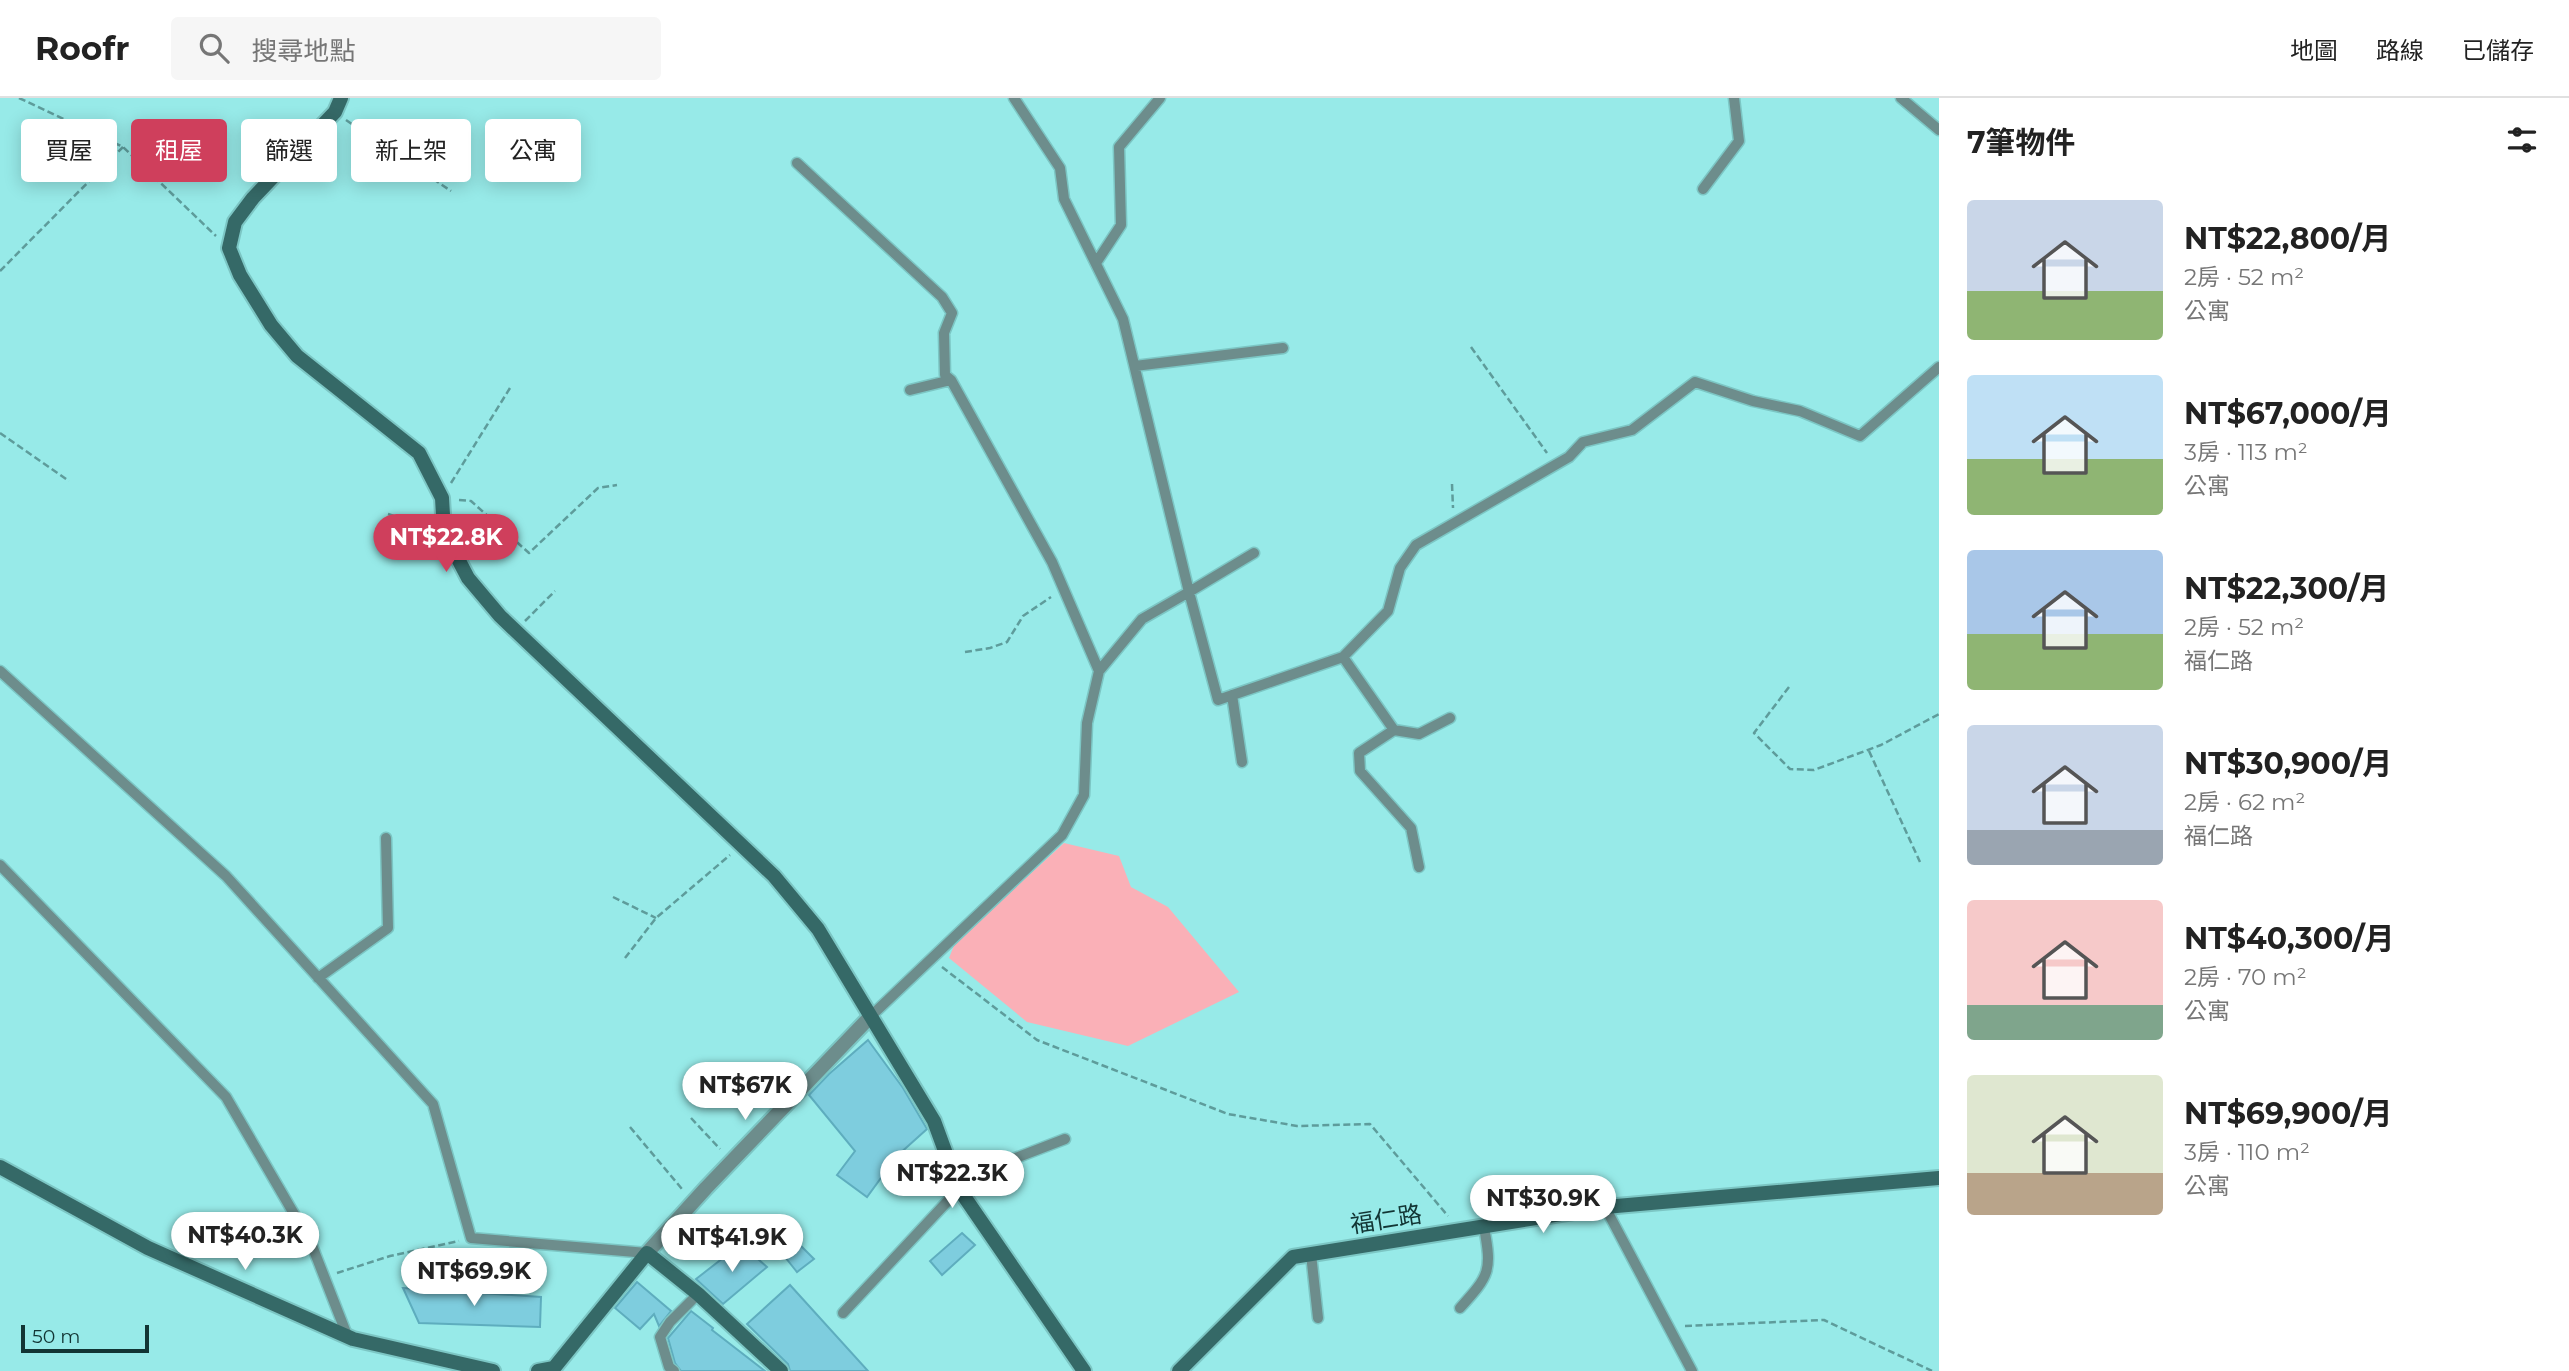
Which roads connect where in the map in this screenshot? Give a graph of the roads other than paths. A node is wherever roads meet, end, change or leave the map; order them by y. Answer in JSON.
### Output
{"nodes":[{"id":1,"x":341,"y":98,"type":"edge"},
{"id":2,"x":1014,"y":98,"type":"edge"},
{"id":3,"x":1160,"y":98,"type":"edge"},
{"id":4,"x":1734,"y":98,"type":"edge"},
{"id":5,"x":1901,"y":98,"type":"edge"},
{"id":6,"x":1939,"y":130,"type":"edge"},
{"id":7,"x":797,"y":163,"type":"dead end"},
{"id":8,"x":1703,"y":190,"type":"dead end"},
{"id":9,"x":1096,"y":263,"type":"junction"},
{"id":10,"x":1283,"y":348,"type":"dead end"},
{"id":11,"x":1135,"y":366,"type":"junction"},
{"id":12,"x":1939,"y":367,"type":"edge"},
{"id":13,"x":951,"y":380,"type":"junction"},
{"id":14,"x":910,"y":390,"type":"dead end"},
{"id":15,"x":1254,"y":553,"type":"dead end"},
{"id":16,"x":1189,"y":592,"type":"junction"},
{"id":17,"x":1343,"y":657,"type":"junction"},
{"id":18,"x":0,"y":671,"type":"edge"},
{"id":19,"x":1099,"y":671,"type":"junction"},
{"id":20,"x":1232,"y":695,"type":"junction"},
{"id":21,"x":1450,"y":718,"type":"dead end"},
{"id":22,"x":1394,"y":730,"type":"junction"},
{"id":23,"x":1242,"y":762,"type":"dead end"},
{"id":24,"x":386,"y":838,"type":"dead end"},
{"id":25,"x":0,"y":865,"type":"edge"},
{"id":26,"x":1419,"y":867,"type":"dead end"},
{"id":27,"x":318,"y":978,"type":"junction"},
{"id":28,"x":870,"y":1017,"type":"junction"},
{"id":29,"x":1065,"y":1139,"type":"dead end"},
{"id":30,"x":0,"y":1167,"type":"edge"},
{"id":31,"x":1939,"y":1178,"type":"edge"},
{"id":32,"x":959,"y":1189,"type":"junction"},
{"id":33,"x":1605,"y":1207,"type":"junction"},
{"id":34,"x":1484,"y":1227,"type":"junction"},
{"id":35,"x":648,"y":1253,"type":"junction"},
{"id":36,"x":1311,"y":1254,"type":"junction"},
{"id":37,"x":698,"y":1294,"type":"junction"},
{"id":38,"x":1460,"y":1308,"type":"dead end"},
{"id":39,"x":843,"y":1313,"type":"dead end"},
{"id":40,"x":1318,"y":1318,"type":"dead end"},
{"id":41,"x":347,"y":1335,"type":"junction"},
{"id":42,"x":493,"y":1371,"type":"edge"},
{"id":43,"x":538,"y":1371,"type":"edge"},
{"id":44,"x":674,"y":1371,"type":"edge"},
{"id":45,"x":781,"y":1371,"type":"edge"},
{"id":46,"x":1084,"y":1371,"type":"edge"},
{"id":47,"x":1179,"y":1371,"type":"edge"},
{"id":48,"x":1692,"y":1371,"type":"edge"}],
"edges":[{"from":1,"to":28,"type":"street"},
{"from":2,"to":9,"type":"lane"},
{"from":3,"to":9,"type":"lane"},
{"from":4,"to":8,"type":"lane"},
{"from":5,"to":6,"type":"lane"},
{"from":7,"to":13,"type":"lane"},
{"from":9,"to":11,"type":"lane"},
{"from":10,"to":11,"type":"lane"},
{"from":11,"to":16,"type":"lane"},
{"from":12,"to":17,"type":"lane"},
{"from":13,"to":14,"type":"lane"},
{"from":13,"to":19,"type":"lane"},
{"from":15,"to":16,"type":"lane"},
{"from":16,"to":19,"type":"lane"},
{"from":16,"to":20,"type":"lane"},
{"from":17,"to":20,"type":"lane"},
{"from":17,"to":22,"type":"lane"},
{"from":18,"to":27,"type":"lane"},
{"from":19,"to":28,"type":"lane"},
{"from":20,"to":23,"type":"lane"},
{"from":21,"to":22,"type":"lane"},
{"from":22,"to":26,"type":"lane"},
{"from":24,"to":27,"type":"lane"},
{"from":25,"to":41,"type":"lane"},
{"from":27,"to":35,"type":"lane"},
{"from":28,"to":32,"type":"street"},
{"from":28,"to":35,"type":"street"},
{"from":29,"to":32,"type":"lane"},
{"from":30,"to":41,"type":"street"},
{"from":31,"to":33,"type":"street","name":"福仁路"},
{"from":32,"to":39,"type":"lane"},
{"from":32,"to":46,"type":"street"},
{"from":33,"to":34,"type":"street","name":"福仁路"},
{"from":33,"to":48,"type":"lane"},
{"from":34,"to":36,"type":"street","name":"福仁路"},
{"from":34,"to":38,"type":"lane"},
{"from":35,"to":37,"type":"street"},
{"from":35,"to":43,"type":"street"},
{"from":36,"to":40,"type":"lane"},
{"from":36,"to":47,"type":"street","name":"福仁路"},
{"from":37,"to":44,"type":"lane"},
{"from":37,"to":45,"type":"street"},
{"from":41,"to":42,"type":"street"}]}
